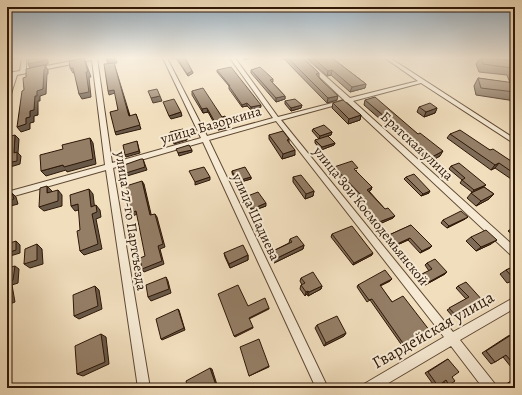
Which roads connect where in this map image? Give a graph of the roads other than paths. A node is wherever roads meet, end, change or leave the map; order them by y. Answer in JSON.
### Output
{"nodes":[{"id":1,"x":14,"y":76,"type":"edge"},
{"id":2,"x":97,"y":76,"type":"edge"},
{"id":3,"x":174,"y":76,"type":"edge"},
{"id":4,"x":246,"y":76,"type":"edge"},
{"id":5,"x":322,"y":76,"type":"edge"},
{"id":6,"x":416,"y":76,"type":"edge"},
{"id":7,"x":422,"y":80,"type":"junction"},
{"id":8,"x":7,"y":97,"type":"edge"},
{"id":9,"x":348,"y":100,"type":"junction"},
{"id":10,"x":277,"y":119,"type":"junction"},
{"id":11,"x":205,"y":139,"type":"junction"},
{"id":12,"x":515,"y":142,"type":"edge"},
{"id":13,"x":109,"y":166,"type":"junction"},
{"id":14,"x":7,"y":195,"type":"edge"},
{"id":15,"x":515,"y":253,"type":"edge"},
{"id":16,"x":515,"y":302,"type":"edge"},
{"id":17,"x":452,"y":338,"type":"junction"},
{"id":18,"x":144,"y":388,"type":"edge"},
{"id":19,"x":322,"y":388,"type":"edge"},
{"id":20,"x":368,"y":388,"type":"edge"},
{"id":21,"x":491,"y":388,"type":"edge"}],
"edges":[{"from":1,"to":8,"type":"street"},
{"from":2,"to":13,"type":"street","name":"улица 27-го Партсъезда"},
{"from":3,"to":11,"type":"street","name":"улица Шадиева"},
{"from":4,"to":10,"type":"street","name":"улица Зои Космодемьянской"},
{"from":5,"to":9,"type":"street","name":"Братская улица"},
{"from":6,"to":7,"type":"street"},
{"from":7,"to":9,"type":"street","name":"улица Базоркина"},
{"from":7,"to":12,"type":"street"},
{"from":9,"to":10,"type":"street","name":"улица Базоркина"},
{"from":9,"to":15,"type":"street","name":"Братская улица"},
{"from":10,"to":11,"type":"street","name":"улица Базоркина"},
{"from":10,"to":17,"type":"street","name":"улица Зои Космодемьянской"},
{"from":11,"to":13,"type":"street","name":"улица Базоркина"},
{"from":11,"to":19,"type":"street","name":"улица Шадиева"},
{"from":13,"to":14,"type":"street","name":"улица Базоркина"},
{"from":13,"to":18,"type":"street","name":"улица 27-го Партсъезда"},
{"from":16,"to":17,"type":"street","name":"Гвардейская улица"},
{"from":17,"to":20,"type":"street","name":"Гвардейская улица"},
{"from":17,"to":21,"type":"street","name":"улица Зои Космодемьянской"}]}
